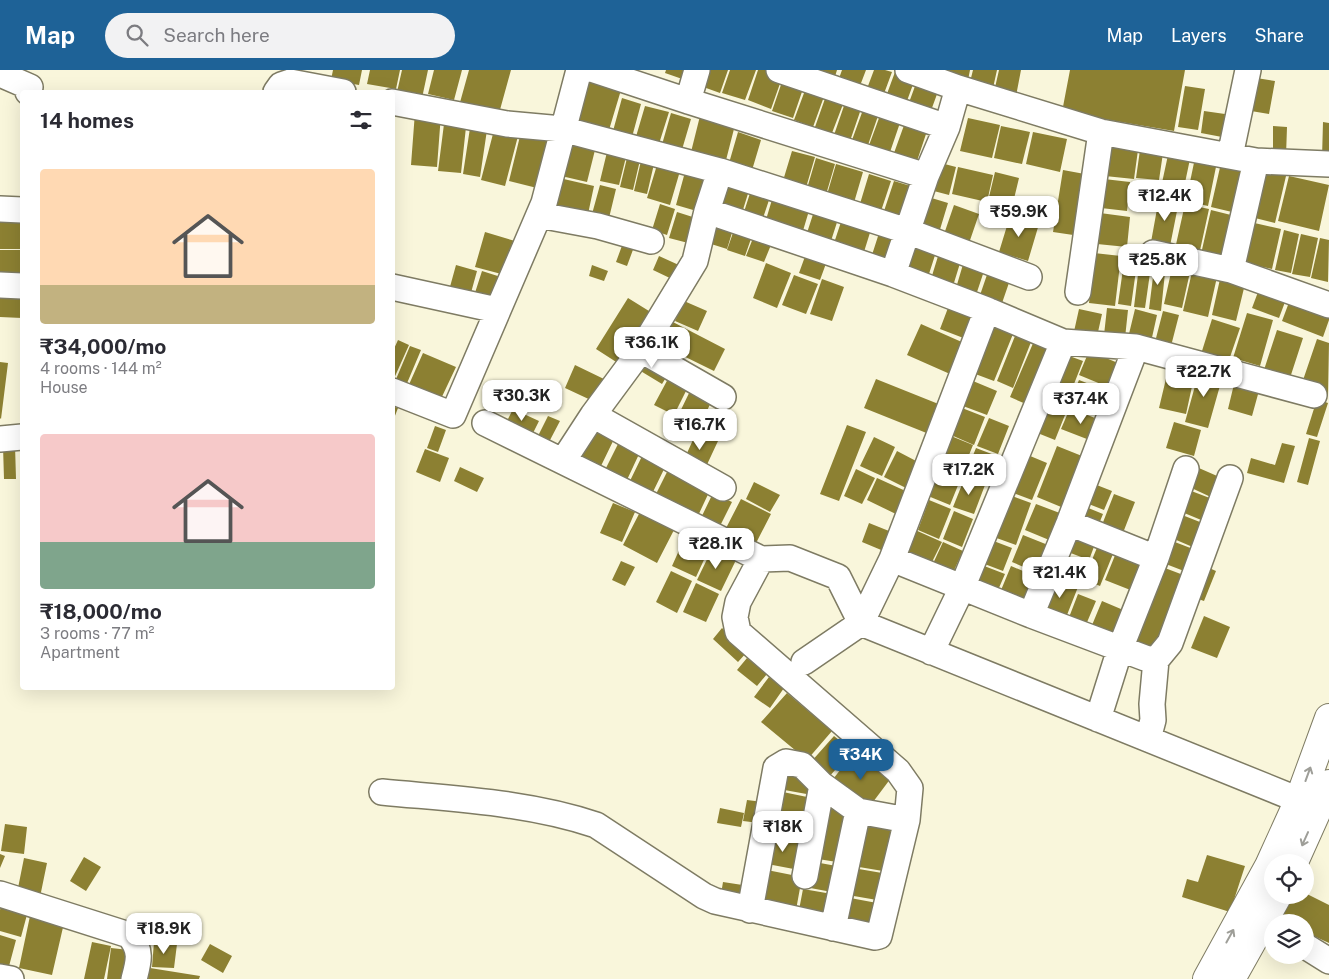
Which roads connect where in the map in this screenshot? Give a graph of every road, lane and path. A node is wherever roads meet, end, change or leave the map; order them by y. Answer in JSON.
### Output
{"nodes":[{"id":1,"x":579,"y":70,"type":"edge"},
{"id":2,"x":594,"y":70,"type":"edge"},
{"id":3,"x":697,"y":70,"type":"edge"},
{"id":4,"x":779,"y":70,"type":"edge"},
{"id":5,"x":908,"y":70,"type":"edge"},
{"id":6,"x":1248,"y":70,"type":"edge"},
{"id":7,"x":0,"y":74,"type":"edge"},
{"id":8,"x":958,"y":88,"type":"junction"},
{"id":9,"x":29,"y":90,"type":"edge"},
{"id":10,"x":277,"y":90,"type":"edge"},
{"id":11,"x":332,"y":90,"type":"edge"},
{"id":12,"x":688,"y":101,"type":"junction"},
{"id":13,"x":395,"y":103,"type":"edge"},
{"id":14,"x":947,"y":127,"type":"junction"},
{"id":15,"x":562,"y":129,"type":"junction"},
{"id":16,"x":1101,"y":132,"type":"junction"},
{"id":17,"x":1230,"y":156,"type":"junction"},
{"id":18,"x":1256,"y":161,"type":"junction"},
{"id":19,"x":1329,"y":164,"type":"edge"},
{"id":20,"x":720,"y":171,"type":"junction"},
{"id":21,"x":926,"y":176,"type":"junction"},
{"id":22,"x":0,"y":209,"type":"edge"},
{"id":23,"x":20,"y":210,"type":"edge"},
{"id":24,"x":707,"y":211,"type":"junction"},
{"id":25,"x":539,"y":215,"type":"junction"},
{"id":26,"x":907,"y":231,"type":"junction"},
{"id":27,"x":651,"y":241,"type":"dead end"},
{"id":28,"x":1153,"y":253,"type":"dead end"},
{"id":29,"x":1231,"y":270,"type":"junction"},
{"id":30,"x":892,"y":274,"type":"junction"},
{"id":31,"x":1029,"y":277,"type":"dead end"},
{"id":32,"x":0,"y":285,"type":"edge"},
{"id":33,"x":20,"y":286,"type":"edge"},
{"id":34,"x":395,"y":288,"type":"edge"},
{"id":35,"x":1078,"y":292,"type":"dead end"},
{"id":36,"x":1329,"y":305,"type":"edge"},
{"id":37,"x":497,"y":310,"type":"junction"},
{"id":38,"x":987,"y":310,"type":"junction"},
{"id":39,"x":1063,"y":342,"type":"junction"},
{"id":40,"x":1136,"y":347,"type":"junction"},
{"id":41,"x":641,"y":350,"type":"junction"},
{"id":42,"x":395,"y":392,"type":"edge"},
{"id":43,"x":1314,"y":395,"type":"dead end"},
{"id":44,"x":723,"y":397,"type":"dead end"},
{"id":45,"x":593,"y":415,"type":"junction"},
{"id":46,"x":485,"y":423,"type":"dead end"},
{"id":47,"x":20,"y":437,"type":"edge"},
{"id":48,"x":0,"y":439,"type":"edge"},
{"id":49,"x":563,"y":461,"type":"junction"},
{"id":50,"x":1186,"y":469,"type":"dead end"},
{"id":51,"x":1230,"y":478,"type":"dead end"},
{"id":52,"x":723,"y":488,"type":"dead end"},
{"id":53,"x":1069,"y":523,"type":"junction"},
{"id":54,"x":1156,"y":558,"type":"junction"},
{"id":55,"x":761,"y":559,"type":"junction"},
{"id":56,"x":892,"y":559,"type":"junction"},
{"id":57,"x":962,"y":588,"type":"junction"},
{"id":58,"x":1031,"y":616,"type":"junction"},
{"id":59,"x":862,"y":623,"type":"junction"},
{"id":60,"x":1120,"y":649,"type":"junction"},
{"id":61,"x":931,"y":652,"type":"junction"},
{"id":62,"x":1156,"y":660,"type":"junction"},
{"id":63,"x":804,"y":662,"type":"dead end"},
{"id":64,"x":1329,"y":718,"type":"edge"},
{"id":65,"x":1098,"y":719,"type":"junction"},
{"id":66,"x":1148,"y":739,"type":"junction"},
{"id":67,"x":1329,"y":784,"type":"edge"},
{"id":68,"x":822,"y":786,"type":"junction"},
{"id":69,"x":382,"y":792,"type":"dead end"},
{"id":70,"x":1299,"y":800,"type":"junction"},
{"id":71,"x":858,"y":812,"type":"junction"},
{"id":72,"x":907,"y":820,"type":"junction"},
{"id":73,"x":1298,"y":854,"type":"edge"},
{"id":74,"x":805,"y":876,"type":"dead end"},
{"id":75,"x":0,"y":894,"type":"edge"},
{"id":76,"x":750,"y":910,"type":"junction"},
{"id":77,"x":833,"y":928,"type":"junction"},
{"id":78,"x":1264,"y":928,"type":"edge"},
{"id":79,"x":1314,"y":952,"type":"edge"},
{"id":80,"x":1329,"y":961,"type":"edge"},
{"id":81,"x":0,"y":977,"type":"edge"},
{"id":82,"x":9,"y":979,"type":"edge"},
{"id":83,"x":134,"y":979,"type":"edge"},
{"id":84,"x":1207,"y":979,"type":"edge"},
{"id":85,"x":1232,"y":979,"type":"edge"}],
"edges":[{"from":1,"to":15,"type":"street"},
{"from":2,"to":12,"type":"street"},
{"from":3,"to":12,"type":"street"},
{"from":4,"to":14,"type":"street"},
{"from":5,"to":8,"type":"street"},
{"from":6,"to":17,"type":"street"},
{"from":7,"to":9,"type":"street"},
{"from":8,"to":14,"type":"street"},
{"from":8,"to":16,"type":"street"},
{"from":10,"to":11,"type":"street"},
{"from":12,"to":21,"type":"street"},
{"from":13,"to":15,"type":"street"},
{"from":14,"to":21,"type":"street"},
{"from":15,"to":20,"type":"street"},
{"from":15,"to":25,"type":"street"},
{"from":16,"to":17,"type":"street"},
{"from":16,"to":35,"type":"street"},
{"from":17,"to":18,"type":"street"},
{"from":18,"to":19,"type":"street"},
{"from":18,"to":29,"type":"street"},
{"from":20,"to":24,"type":"street"},
{"from":20,"to":26,"type":"street"},
{"from":21,"to":26,"type":"street"},
{"from":22,"to":23,"type":"street"},
{"from":24,"to":30,"type":"street"},
{"from":24,"to":41,"type":"street"},
{"from":25,"to":27,"type":"street"},
{"from":25,"to":37,"type":"street"},
{"from":26,"to":30,"type":"street"},
{"from":26,"to":31,"type":"street"},
{"from":28,"to":29,"type":"street"},
{"from":29,"to":36,"type":"street"},
{"from":30,"to":38,"type":"street"},
{"from":32,"to":33,"type":"street"},
{"from":34,"to":37,"type":"street"},
{"from":37,"to":42,"type":"street"},
{"from":38,"to":39,"type":"street"},
{"from":38,"to":56,"type":"street"},
{"from":39,"to":40,"type":"street"},
{"from":39,"to":57,"type":"street"},
{"from":40,"to":43,"type":"street"},
{"from":40,"to":53,"type":"street"},
{"from":41,"to":44,"type":"street"},
{"from":41,"to":45,"type":"street"},
{"from":45,"to":49,"type":"street"},
{"from":45,"to":52,"type":"street"},
{"from":46,"to":49,"type":"street"},
{"from":47,"to":48,"type":"street"},
{"from":49,"to":55,"type":"street"},
{"from":50,"to":54,"type":"street"},
{"from":51,"to":62,"type":"street"},
{"from":53,"to":54,"type":"street"},
{"from":53,"to":58,"type":"street"},
{"from":54,"to":60,"type":"street"},
{"from":55,"to":59,"type":"street"},
{"from":55,"to":72,"type":"street"},
{"from":56,"to":57,"type":"street"},
{"from":56,"to":59,"type":"street"},
{"from":57,"to":58,"type":"street"},
{"from":57,"to":61,"type":"street"},
{"from":58,"to":60,"type":"street"},
{"from":59,"to":61,"type":"street"},
{"from":59,"to":63,"type":"street"},
{"from":60,"to":62,"type":"street"},
{"from":60,"to":65,"type":"street"},
{"from":61,"to":65,"type":"street"},
{"from":62,"to":66,"type":"street"},
{"from":70,"to":64,"type":"main road","one_way":true},
{"from":65,"to":66,"type":"street"},
{"from":66,"to":70,"type":"street"},
{"from":67,"to":73,"type":"main road","one_way":true},
{"from":68,"to":71,"type":"street"},
{"from":68,"to":74,"type":"street"},
{"from":68,"to":76,"type":"street"},
{"from":69,"to":76,"type":"street"},
{"from":84,"to":70,"type":"main road","one_way":true},
{"from":71,"to":72,"type":"street"},
{"from":71,"to":77,"type":"street"},
{"from":72,"to":77,"type":"street"},
{"from":75,"to":83,"type":"street"},
{"from":76,"to":77,"type":"street"},
{"from":78,"to":85,"type":"main road"},
{"from":79,"to":80,"type":"street"},
{"from":81,"to":82,"type":"street"}]}
